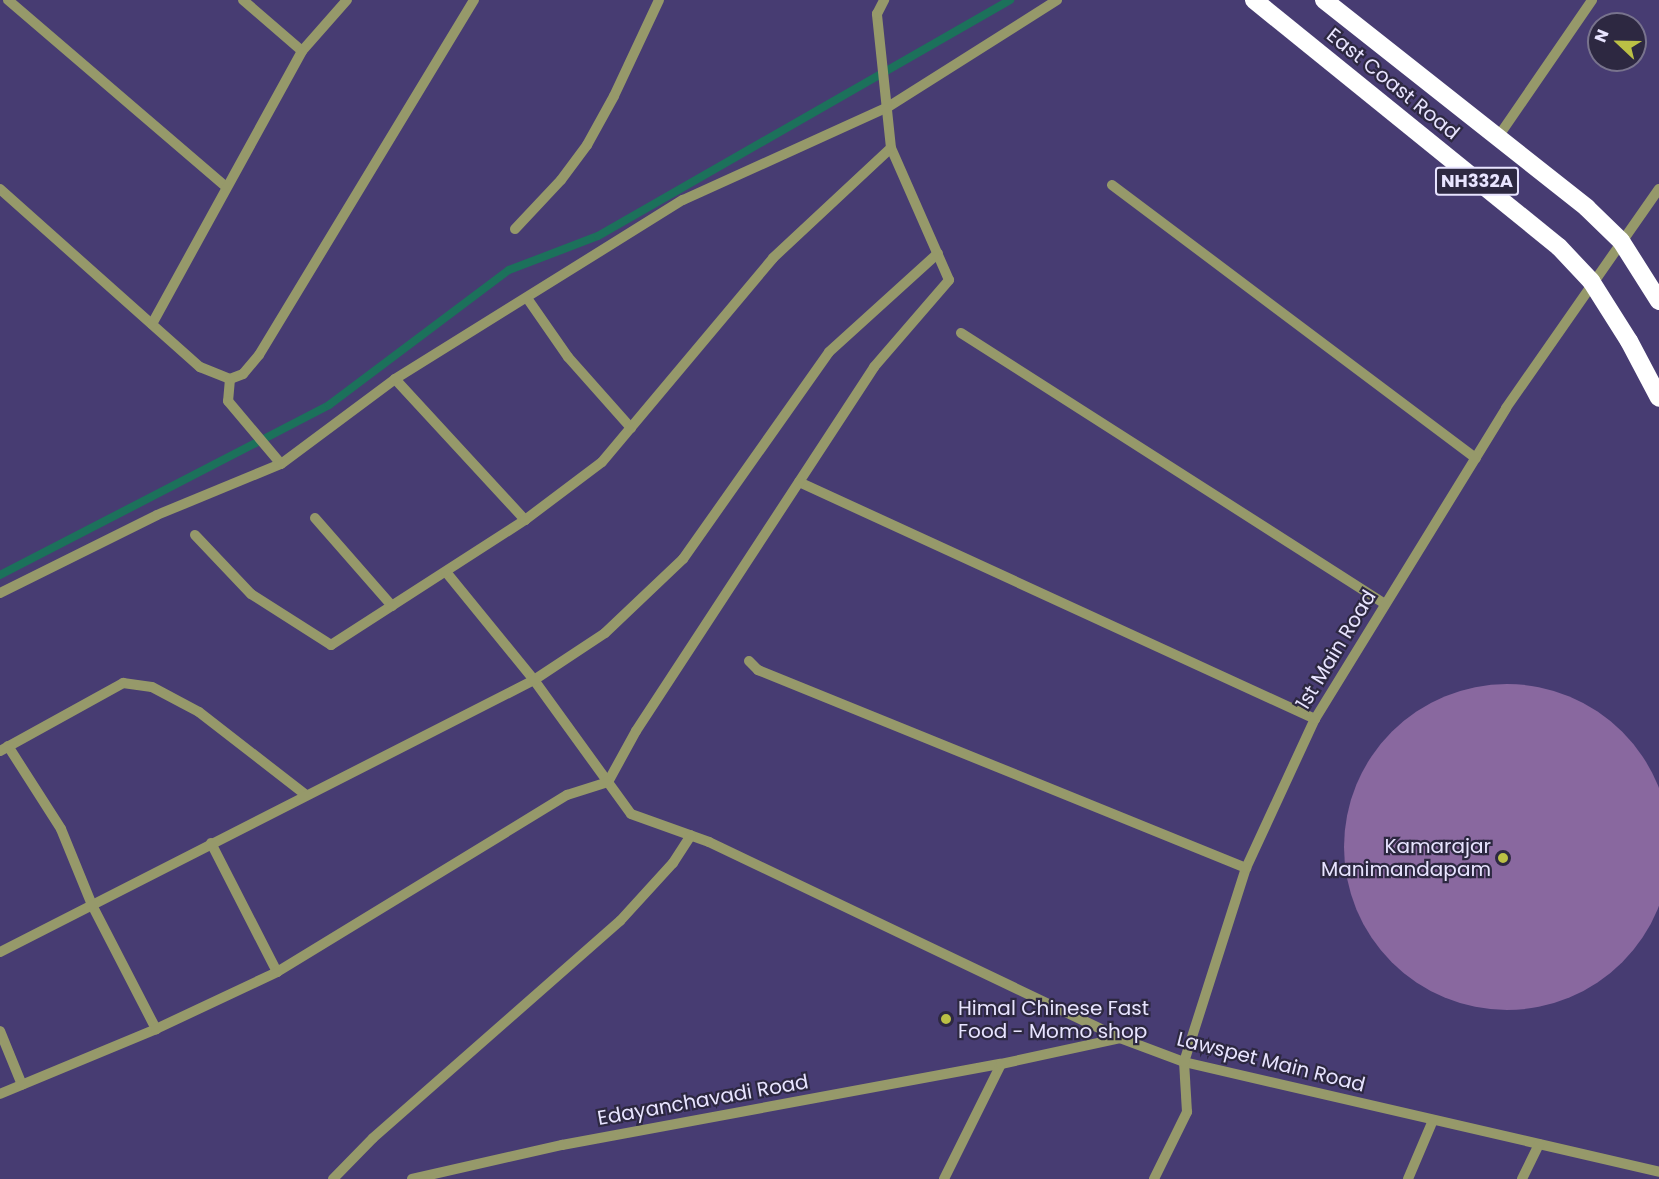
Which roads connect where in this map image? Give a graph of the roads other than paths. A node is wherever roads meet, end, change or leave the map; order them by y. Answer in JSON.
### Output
{"nodes":[{"id":1,"x":8,"y":0,"type":"edge"},
{"id":2,"x":243,"y":0,"type":"edge"},
{"id":3,"x":347,"y":0,"type":"edge"},
{"id":4,"x":474,"y":0,"type":"edge"},
{"id":5,"x":659,"y":0,"type":"edge"},
{"id":6,"x":884,"y":0,"type":"edge"},
{"id":7,"x":1057,"y":0,"type":"edge"},
{"id":8,"x":1254,"y":0,"type":"edge"},
{"id":9,"x":1324,"y":0,"type":"edge"},
{"id":10,"x":1592,"y":0,"type":"edge"},
{"id":11,"x":302,"y":51,"type":"junction"},
{"id":12,"x":888,"y":107,"type":"junction"},
{"id":13,"x":1498,"y":137,"type":"junction"},
{"id":14,"x":891,"y":148,"type":"junction"},
{"id":15,"x":1112,"y":185,"type":"dead end"},
{"id":16,"x":226,"y":187,"type":"junction"},
{"id":17,"x":0,"y":189,"type":"edge"},
{"id":18,"x":1659,"y":189,"type":"edge"},
{"id":19,"x":515,"y":229,"type":"dead end"},
{"id":20,"x":1621,"y":241,"type":"junction"},
{"id":21,"x":938,"y":253,"type":"junction"},
{"id":22,"x":1591,"y":281,"type":"junction"},
{"id":23,"x":527,"y":298,"type":"junction"},
{"id":24,"x":1659,"y":302,"type":"edge"},
{"id":25,"x":152,"y":324,"type":"junction"},
{"id":26,"x":960,"y":333,"type":"dead end"},
{"id":27,"x":230,"y":379,"type":"junction"},
{"id":28,"x":395,"y":379,"type":"junction"},
{"id":29,"x":1659,"y":398,"type":"edge"},
{"id":30,"x":631,"y":428,"type":"junction"},
{"id":31,"x":1476,"y":458,"type":"junction"},
{"id":32,"x":281,"y":464,"type":"junction"},
{"id":33,"x":799,"y":482,"type":"junction"},
{"id":34,"x":315,"y":518,"type":"dead end"},
{"id":35,"x":525,"y":520,"type":"junction"},
{"id":36,"x":195,"y":536,"type":"dead end"},
{"id":37,"x":446,"y":572,"type":"junction"},
{"id":38,"x":0,"y":593,"type":"edge"},
{"id":39,"x":1385,"y":604,"type":"junction"},
{"id":40,"x":393,"y":606,"type":"junction"},
{"id":41,"x":749,"y":661,"type":"dead end"},
{"id":42,"x":534,"y":680,"type":"junction"},
{"id":43,"x":1315,"y":719,"type":"junction"},
{"id":44,"x":4,"y":748,"type":"edge"},
{"id":45,"x":608,"y":782,"type":"junction"},
{"id":46,"x":306,"y":795,"type":"junction"},
{"id":47,"x":691,"y":835,"type":"junction"},
{"id":48,"x":211,"y":843,"type":"junction"},
{"id":49,"x":1246,"y":868,"type":"junction"},
{"id":50,"x":92,"y":905,"type":"junction"},
{"id":51,"x":0,"y":952,"type":"edge"},
{"id":52,"x":277,"y":972,"type":"junction"},
{"id":53,"x":156,"y":1029,"type":"junction"},
{"id":54,"x":0,"y":1031,"type":"edge"},
{"id":55,"x":1120,"y":1038,"type":"junction"},
{"id":56,"x":1184,"y":1062,"type":"junction"},
{"id":57,"x":1001,"y":1064,"type":"junction"},
{"id":58,"x":22,"y":1085,"type":"junction"},
{"id":59,"x":0,"y":1094,"type":"edge"},
{"id":60,"x":1433,"y":1120,"type":"junction"},
{"id":61,"x":1539,"y":1144,"type":"junction"},
{"id":62,"x":1659,"y":1172,"type":"edge"},
{"id":63,"x":333,"y":1179,"type":"edge"},
{"id":64,"x":412,"y":1179,"type":"edge"},
{"id":65,"x":944,"y":1179,"type":"edge"},
{"id":66,"x":1154,"y":1179,"type":"edge"},
{"id":67,"x":1408,"y":1179,"type":"edge"},
{"id":68,"x":1522,"y":1179,"type":"edge"}],
"edges":[{"from":1,"to":16,"type":"street"},
{"from":2,"to":11,"type":"street"},
{"from":3,"to":11,"type":"street"},
{"from":4,"to":27,"type":"street"},
{"from":5,"to":19,"type":"street"},
{"from":6,"to":12,"type":"street"},
{"from":7,"to":12,"type":"street"},
{"from":8,"to":22,"type":"highway","name":"East Coast Road","number":"NH332A"},
{"from":9,"to":13,"type":"highway","name":"East Coast Road","number":"NH332A"},
{"from":10,"to":13,"type":"street"},
{"from":11,"to":16,"type":"street"},
{"from":12,"to":14,"type":"street"},
{"from":12,"to":23,"type":"street"},
{"from":13,"to":20,"type":"highway","name":"East Coast Road","number":"NH332A"},
{"from":14,"to":21,"type":"street"},
{"from":14,"to":30,"type":"street"},
{"from":15,"to":31,"type":"street"},
{"from":16,"to":25,"type":"street"},
{"from":17,"to":25,"type":"street"},
{"from":18,"to":20,"type":"street","name":"1st Main Road"},
{"from":20,"to":22,"type":"street","name":"1st Main Road"},
{"from":20,"to":24,"type":"highway","name":"East Coast Road","number":"NH332A"},
{"from":21,"to":33,"type":"street"},
{"from":21,"to":42,"type":"street"},
{"from":22,"to":29,"type":"highway","name":"East Coast Road","number":"NH332A"},
{"from":22,"to":31,"type":"street","name":"1st Main Road"},
{"from":23,"to":28,"type":"street"},
{"from":23,"to":30,"type":"street"},
{"from":25,"to":27,"type":"street"},
{"from":26,"to":39,"type":"street"},
{"from":27,"to":32,"type":"street"},
{"from":28,"to":32,"type":"street"},
{"from":28,"to":35,"type":"street"},
{"from":30,"to":35,"type":"street"},
{"from":31,"to":39,"type":"street","name":"1st Main Road"},
{"from":32,"to":38,"type":"street"},
{"from":33,"to":43,"type":"street"},
{"from":33,"to":45,"type":"street"},
{"from":34,"to":40,"type":"street"},
{"from":35,"to":37,"type":"street"},
{"from":36,"to":40,"type":"street"},
{"from":37,"to":40,"type":"street"},
{"from":37,"to":42,"type":"street","name":"Lawspet Main Road"},
{"from":39,"to":43,"type":"street","name":"1st Main Road"},
{"from":41,"to":49,"type":"street"},
{"from":42,"to":45,"type":"street","name":"Lawspet Main Road"},
{"from":42,"to":46,"type":"street"},
{"from":43,"to":49,"type":"street","name":"1st Main Road"},
{"from":44,"to":46,"type":"street"},
{"from":44,"to":50,"type":"street"},
{"from":45,"to":47,"type":"street","name":"Lawspet Main Road"},
{"from":45,"to":52,"type":"street"},
{"from":46,"to":48,"type":"street"},
{"from":47,"to":55,"type":"street","name":"Lawspet Main Road"},
{"from":47,"to":63,"type":"street"},
{"from":48,"to":50,"type":"street"},
{"from":48,"to":52,"type":"street"},
{"from":49,"to":56,"type":"street","name":"1st Main Road"},
{"from":50,"to":51,"type":"street"},
{"from":50,"to":53,"type":"street"},
{"from":52,"to":53,"type":"street"},
{"from":53,"to":58,"type":"street"},
{"from":54,"to":58,"type":"street"},
{"from":55,"to":56,"type":"street","name":"Lawspet Main Road"},
{"from":55,"to":57,"type":"street"},
{"from":56,"to":60,"type":"street","name":"Lawspet Main Road"},
{"from":56,"to":66,"type":"street","name":"1st Main Road"},
{"from":57,"to":64,"type":"street","name":"Edayanchavadi Road"},
{"from":57,"to":65,"type":"street"},
{"from":58,"to":59,"type":"street"},
{"from":60,"to":61,"type":"street","name":"Lawspet Main Road"},
{"from":60,"to":67,"type":"street"},
{"from":61,"to":62,"type":"street","name":"Lawspet Main Road"},
{"from":61,"to":68,"type":"street"}]}
